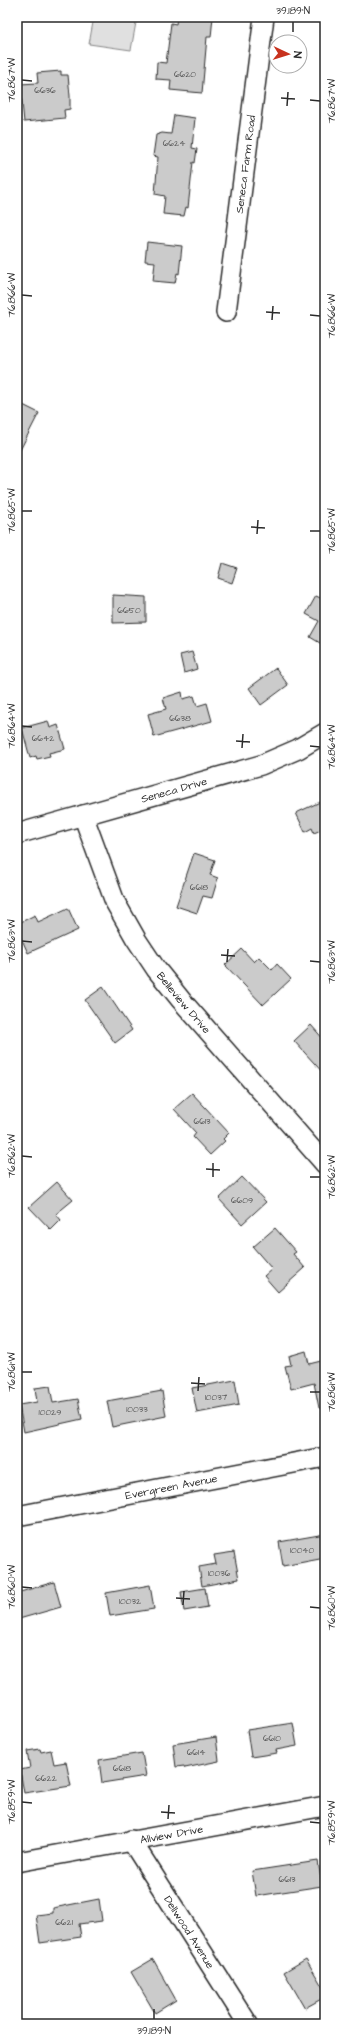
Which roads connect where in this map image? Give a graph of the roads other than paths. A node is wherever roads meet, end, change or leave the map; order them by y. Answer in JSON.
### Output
{"nodes":[{"id":1,"x":264,"y":17,"type":"edge"},
{"id":2,"x":226,"y":312,"type":"dead end"},
{"id":3,"x":325,"y":732,"type":"edge"},
{"id":4,"x":83,"y":815,"type":"junction"},
{"id":5,"x":17,"y":834,"type":"edge"},
{"id":6,"x":325,"y":1164,"type":"edge"},
{"id":7,"x":325,"y":1457,"type":"edge"},
{"id":8,"x":17,"y":1516,"type":"edge"},
{"id":9,"x":325,"y":1806,"type":"edge"},
{"id":10,"x":131,"y":1840,"type":"junction"},
{"id":11,"x":17,"y":1862,"type":"edge"},
{"id":12,"x":248,"y":2024,"type":"edge"}],
"edges":[{"from":1,"to":2,"type":"street","name":"Seneca Farm Road"},
{"from":3,"to":4,"type":"street","name":"Seneca Drive"},
{"from":4,"to":5,"type":"street","name":"Seneca Drive"},
{"from":4,"to":6,"type":"street","name":"Belleview Drive"},
{"from":7,"to":8,"type":"street","name":"Evergreen Avenue"},
{"from":9,"to":10,"type":"street","name":"Allview Drive"},
{"from":10,"to":11,"type":"street","name":"Allview Drive"},
{"from":10,"to":12,"type":"street","name":"Dellwood Avenue"}]}
